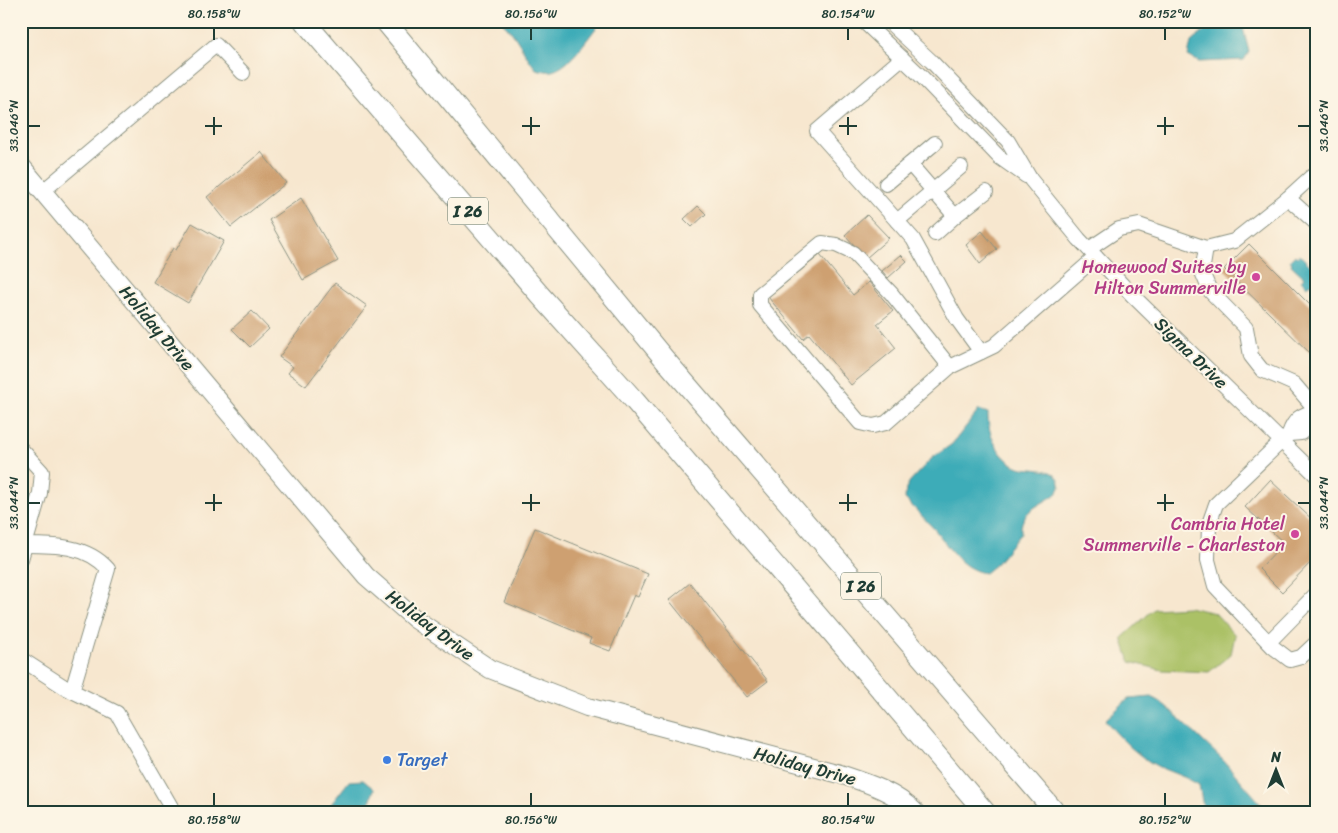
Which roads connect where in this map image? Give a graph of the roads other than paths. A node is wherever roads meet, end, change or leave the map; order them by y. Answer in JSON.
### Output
{"nodes":[{"id":1,"x":304,"y":21,"type":"edge"},
{"id":2,"x":385,"y":21,"type":"edge"},
{"id":3,"x":863,"y":21,"type":"edge"},
{"id":4,"x":888,"y":21,"type":"edge"},
{"id":5,"x":902,"y":58,"type":"junction"},
{"id":6,"x":243,"y":73,"type":"dead end"},
{"id":7,"x":935,"y":143,"type":"dead end"},
{"id":8,"x":910,"y":164,"type":"junction"},
{"id":9,"x":21,"y":166,"type":"edge"},
{"id":10,"x":961,"y":167,"type":"dead end"},
{"id":11,"x":1031,"y":180,"type":"junction"},
{"id":12,"x":1317,"y":182,"type":"edge"},
{"id":13,"x":886,"y":184,"type":"dead end"},
{"id":14,"x":934,"y":190,"type":"junction"},
{"id":15,"x":42,"y":192,"type":"junction"},
{"id":16,"x":986,"y":192,"type":"dead end"},
{"id":17,"x":1288,"y":198,"type":"junction"},
{"id":18,"x":956,"y":216,"type":"junction"},
{"id":19,"x":897,"y":221,"type":"junction"},
{"id":20,"x":1317,"y":224,"type":"edge"},
{"id":21,"x":936,"y":234,"type":"dead end"},
{"id":22,"x":1206,"y":248,"type":"junction"},
{"id":23,"x":1092,"y":253,"type":"junction"},
{"id":24,"x":981,"y":352,"type":"junction"},
{"id":25,"x":950,"y":368,"type":"junction"},
{"id":26,"x":1317,"y":411,"type":"edge"},
{"id":27,"x":1286,"y":438,"type":"junction"},
{"id":28,"x":21,"y":449,"type":"edge"},
{"id":29,"x":1317,"y":476,"type":"edge"},
{"id":30,"x":23,"y":552,"type":"edge"},
{"id":31,"x":1317,"y":593,"type":"edge"},
{"id":32,"x":1269,"y":642,"type":"junction"},
{"id":33,"x":1317,"y":642,"type":"edge"},
{"id":34,"x":21,"y":659,"type":"edge"},
{"id":35,"x":72,"y":691,"type":"junction"},
{"id":36,"x":174,"y":812,"type":"edge"},
{"id":37,"x":915,"y":812,"type":"edge"},
{"id":38,"x":985,"y":812,"type":"edge"},
{"id":39,"x":1055,"y":812,"type":"edge"}],
"edges":[{"from":1,"to":38,"type":"highway","number":"I 26"},
{"from":2,"to":39,"type":"highway","number":"I 26"},
{"from":3,"to":5,"type":"street","name":"Sigma Drive"},
{"from":4,"to":11,"type":"street","name":"Sigma Drive"},
{"from":5,"to":11,"type":"street","name":"Sigma Drive"},
{"from":5,"to":19,"type":"street"},
{"from":6,"to":15,"type":"street"},
{"from":7,"to":8,"type":"street"},
{"from":8,"to":13,"type":"street"},
{"from":8,"to":14,"type":"street"},
{"from":9,"to":15,"type":"main road","name":"Holiday Drive"},
{"from":10,"to":14,"type":"street"},
{"from":11,"to":23,"type":"street","name":"Sigma Drive"},
{"from":12,"to":17,"type":"street"},
{"from":14,"to":18,"type":"street"},
{"from":14,"to":19,"type":"street"},
{"from":15,"to":37,"type":"main road","name":"Holiday Drive"},
{"from":16,"to":18,"type":"street"},
{"from":17,"to":20,"type":"street"},
{"from":17,"to":22,"type":"street"},
{"from":18,"to":21,"type":"street"},
{"from":19,"to":24,"type":"street"},
{"from":22,"to":23,"type":"street"},
{"from":22,"to":26,"type":"street"},
{"from":23,"to":24,"type":"street"},
{"from":23,"to":27,"type":"street","name":"Sigma Drive"},
{"from":24,"to":25,"type":"street"},
{"from":25,"to":25,"type":"street"},
{"from":26,"to":27,"type":"street"},
{"from":27,"to":29,"type":"street","name":"Sigma Drive"},
{"from":27,"to":32,"type":"street"},
{"from":28,"to":30,"type":"street"},
{"from":30,"to":35,"type":"street"},
{"from":31,"to":32,"type":"street"},
{"from":32,"to":33,"type":"street"},
{"from":34,"to":35,"type":"street"},
{"from":35,"to":36,"type":"street"}]}
